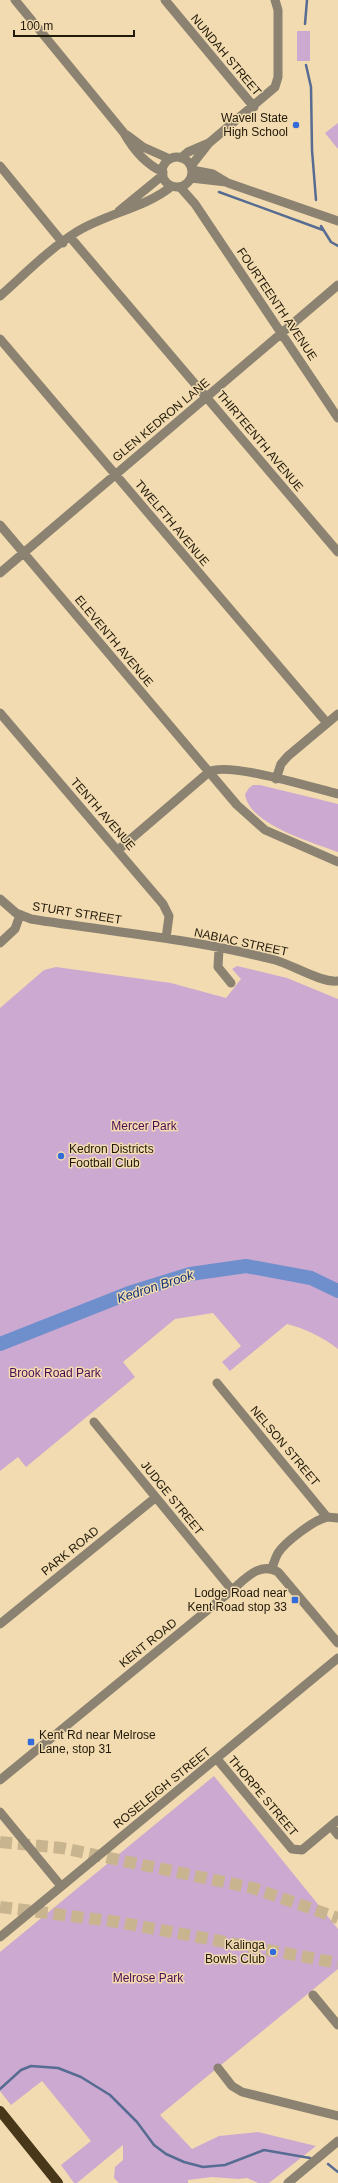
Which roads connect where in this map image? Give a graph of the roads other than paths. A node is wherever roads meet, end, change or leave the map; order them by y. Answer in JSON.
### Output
{"nodes":[{"id":1,"x":15,"y":0,"type":"edge"},
{"id":2,"x":165,"y":0,"type":"edge"},
{"id":3,"x":276,"y":0,"type":"edge"},
{"id":4,"x":282,"y":0,"type":"edge"},
{"id":5,"x":278,"y":10,"type":"junction"},
{"id":6,"x":254,"y":108,"type":"junction"},
{"id":7,"x":124,"y":132,"type":"junction"},
{"id":8,"x":209,"y":143,"type":"junction"},
{"id":9,"x":181,"y":158,"type":"junction"},
{"id":10,"x":170,"y":159,"type":"junction"},
{"id":11,"x":0,"y":166,"type":"edge"},
{"id":12,"x":163,"y":174,"type":"junction"},
{"id":13,"x":186,"y":178,"type":"junction"},
{"id":14,"x":118,"y":212,"type":"junction"},
{"id":15,"x":338,"y":221,"type":"edge"},
{"id":16,"x":66,"y":240,"type":"junction"},
{"id":17,"x":338,"y":285,"type":"edge"},
{"id":18,"x":0,"y":296,"type":"edge"},
{"id":19,"x":282,"y":333,"type":"junction"},
{"id":20,"x":0,"y":339,"type":"edge"},
{"id":21,"x":207,"y":397,"type":"junction"},
{"id":22,"x":338,"y":418,"type":"edge"},
{"id":23,"x":115,"y":475,"type":"junction"},
{"id":24,"x":0,"y":525,"type":"edge"},
{"id":25,"x":338,"y":552,"type":"edge"},
{"id":26,"x":23,"y":553,"type":"junction"},
{"id":27,"x":0,"y":573,"type":"edge"},
{"id":28,"x":0,"y":713,"type":"edge"},
{"id":29,"x":338,"y":714,"type":"edge"},
{"id":30,"x":327,"y":723,"type":"junction"},
{"id":31,"x":209,"y":772,"type":"junction"},
{"id":32,"x":276,"y":779,"type":"junction"},
{"id":33,"x":338,"y":794,"type":"edge"},
{"id":34,"x":118,"y":850,"type":"junction"},
{"id":35,"x":338,"y":862,"type":"edge"},
{"id":36,"x":0,"y":899,"type":"edge"},
{"id":37,"x":20,"y":915,"type":"junction"},
{"id":38,"x":166,"y":938,"type":"junction"},
{"id":39,"x":0,"y":943,"type":"edge"},
{"id":40,"x":219,"y":949,"type":"junction"},
{"id":41,"x":336,"y":981,"type":"edge"},
{"id":42,"x":231,"y":983,"type":"dead end"},
{"id":43,"x":217,"y":1383,"type":"dead end"},
{"id":44,"x":94,"y":1422,"type":"dead end"},
{"id":45,"x":155,"y":1498,"type":"junction"},
{"id":46,"x":327,"y":1517,"type":"junction"},
{"id":47,"x":338,"y":1518,"type":"edge"},
{"id":48,"x":272,"y":1568,"type":"junction"},
{"id":49,"x":232,"y":1590,"type":"junction"},
{"id":50,"x":0,"y":1624,"type":"edge"},
{"id":51,"x":338,"y":1643,"type":"edge"},
{"id":52,"x":338,"y":1658,"type":"edge"},
{"id":53,"x":217,"y":1759,"type":"junction"},
{"id":54,"x":0,"y":1780,"type":"edge"},
{"id":55,"x":0,"y":1812,"type":"edge"},
{"id":56,"x":334,"y":1823,"type":"edge"},
{"id":57,"x":338,"y":1835,"type":"edge"},
{"id":58,"x":61,"y":1886,"type":"junction"},
{"id":59,"x":0,"y":1936,"type":"edge"},
{"id":60,"x":313,"y":1995,"type":"dead end"},
{"id":61,"x":338,"y":2025,"type":"edge"},
{"id":62,"x":218,"y":2068,"type":"dead end"},
{"id":63,"x":0,"y":2111,"type":"edge"},
{"id":64,"x":338,"y":2116,"type":"edge"},
{"id":65,"x":338,"y":2141,"type":"edge"},
{"id":66,"x":58,"y":2183,"type":"edge"},
{"id":67,"x":288,"y":2183,"type":"edge"}],
"edges":[{"from":1,"to":7,"type":"street"},
{"from":2,"to":6,"type":"street","name":"NUNDAH STREET"},
{"from":3,"to":5,"type":"street"},
{"from":4,"to":5,"type":"street"},
{"from":5,"to":6,"type":"street"},
{"from":6,"to":8,"type":"street"},
{"from":7,"to":10,"type":"street"},
{"from":7,"to":12,"type":"street"},
{"from":8,"to":9,"type":"street"},
{"from":8,"to":13,"type":"street"},
{"from":9,"to":10,"type":"street"},
{"from":9,"to":13,"type":"street"},
{"from":10,"to":12,"type":"street"},
{"from":11,"to":16,"type":"street","name":"THIRTEENTH AVENUE"},
{"from":12,"to":13,"type":"street"},
{"from":12,"to":14,"type":"street"},
{"from":13,"to":14,"type":"street"},
{"from":13,"to":15,"type":"street"},
{"from":13,"to":19,"type":"street","name":"FOURTEENTH AVENUE"},
{"from":14,"to":16,"type":"street"},
{"from":16,"to":18,"type":"street"},
{"from":16,"to":21,"type":"street","name":"THIRTEENTH AVENUE"},
{"from":17,"to":19,"type":"street","name":"GLEN KEDRON LANE"},
{"from":19,"to":21,"type":"street","name":"GLEN KEDRON LANE"},
{"from":19,"to":22,"type":"street","name":"FOURTEENTH AVENUE"},
{"from":20,"to":23,"type":"street","name":"TWELFTH AVENUE"},
{"from":21,"to":23,"type":"street","name":"GLEN KEDRON LANE"},
{"from":21,"to":25,"type":"street","name":"THIRTEENTH AVENUE"},
{"from":23,"to":26,"type":"street","name":"GLEN KEDRON LANE"},
{"from":23,"to":30,"type":"street","name":"TWELFTH AVENUE"},
{"from":24,"to":26,"type":"street","name":"ELEVENTH AVENUE"},
{"from":26,"to":27,"type":"street","name":"GLEN KEDRON LANE"},
{"from":26,"to":31,"type":"street","name":"ELEVENTH AVENUE"},
{"from":28,"to":34,"type":"street","name":"TENTH AVENUE"},
{"from":29,"to":30,"type":"street"},
{"from":30,"to":32,"type":"street"},
{"from":31,"to":32,"type":"street"},
{"from":31,"to":34,"type":"street"},
{"from":31,"to":35,"type":"street","name":"ELEVENTH AVENUE"},
{"from":32,"to":33,"type":"street"},
{"from":34,"to":38,"type":"street","name":"TENTH AVENUE"},
{"from":36,"to":37,"type":"street"},
{"from":37,"to":38,"type":"street","name":"STURT STREET"},
{"from":37,"to":39,"type":"street","name":"STURT STREET"},
{"from":38,"to":40,"type":"street","name":"NABIAC STREET"},
{"from":40,"to":41,"type":"street","name":"NABIAC STREET"},
{"from":40,"to":42,"type":"street"},
{"from":43,"to":46,"type":"street","name":"NELSON STREET"},
{"from":44,"to":45,"type":"street","name":"JUDGE STREET"},
{"from":45,"to":49,"type":"street","name":"JUDGE STREET"},
{"from":45,"to":50,"type":"street","name":"PARK ROAD"},
{"from":46,"to":47,"type":"street"},
{"from":46,"to":48,"type":"street"},
{"from":48,"to":49,"type":"street","name":"KENT ROAD"},
{"from":48,"to":51,"type":"street"},
{"from":49,"to":54,"type":"street","name":"KENT ROAD"},
{"from":52,"to":53,"type":"street","name":"ROSELEIGH STREET"},
{"from":53,"to":56,"type":"street","name":"THORPE STREET"},
{"from":53,"to":58,"type":"street","name":"ROSELEIGH STREET"},
{"from":55,"to":58,"type":"street"},
{"from":56,"to":57,"type":"street"},
{"from":58,"to":59,"type":"street","name":"ROSELEIGH STREET"},
{"from":60,"to":61,"type":"street"},
{"from":62,"to":64,"type":"street"},
{"from":63,"to":66,"type":"main road"},
{"from":65,"to":67,"type":"street"}]}
